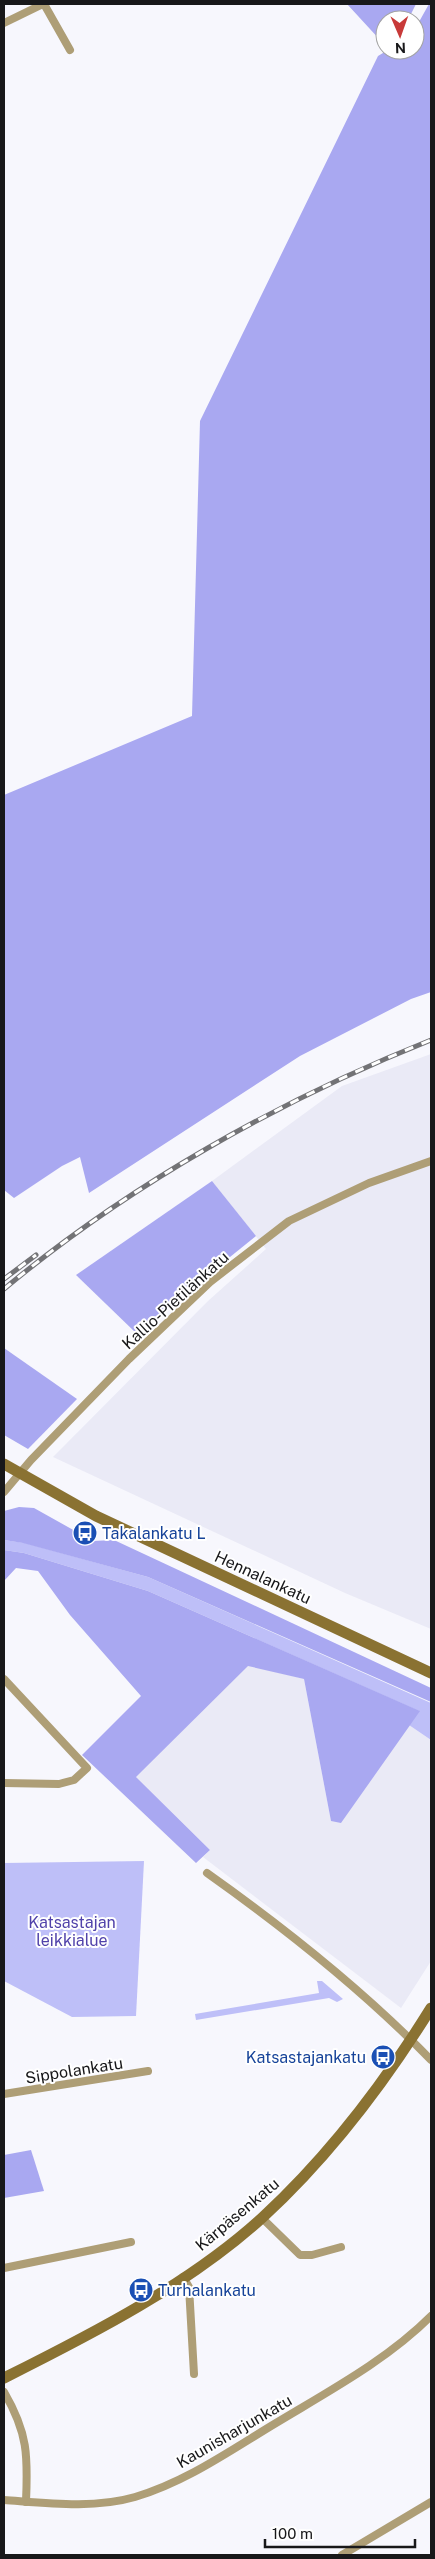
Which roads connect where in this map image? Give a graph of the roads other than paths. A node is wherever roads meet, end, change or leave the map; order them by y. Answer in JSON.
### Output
{"nodes":[{"id":1,"x":44,"y":4,"type":"edge"},
{"id":2,"x":4,"y":23,"type":"edge"},
{"id":3,"x":70,"y":50,"type":"dead end"},
{"id":4,"x":431,"y":1161,"type":"edge"},
{"id":5,"x":4,"y":1464,"type":"edge"},
{"id":6,"x":20,"y":1474,"type":"junction"},
{"id":7,"x":4,"y":1492,"type":"edge"},
{"id":8,"x":431,"y":1673,"type":"edge"},
{"id":9,"x":4,"y":1679,"type":"edge"},
{"id":10,"x":4,"y":1783,"type":"edge"},
{"id":11,"x":207,"y":1873,"type":"dead end"},
{"id":12,"x":431,"y":2008,"type":"edge"},
{"id":13,"x":411,"y":2040,"type":"junction"},
{"id":14,"x":431,"y":2060,"type":"edge"},
{"id":15,"x":148,"y":2071,"type":"dead end"},
{"id":16,"x":4,"y":2094,"type":"edge"},
{"id":17,"x":262,"y":2218,"type":"junction"},
{"id":18,"x":131,"y":2242,"type":"dead end"},
{"id":19,"x":341,"y":2247,"type":"dead end"},
{"id":20,"x":4,"y":2268,"type":"edge"},
{"id":21,"x":183,"y":2277,"type":"junction"},
{"id":22,"x":431,"y":2316,"type":"edge"},
{"id":23,"x":194,"y":2374,"type":"dead end"},
{"id":24,"x":4,"y":2378,"type":"edge"},
{"id":25,"x":4,"y":2392,"type":"edge"},
{"id":26,"x":4,"y":2500,"type":"edge"},
{"id":27,"x":26,"y":2502,"type":"junction"},
{"id":28,"x":431,"y":2502,"type":"edge"},
{"id":29,"x":347,"y":2554,"type":"edge"}],
"edges":[{"from":1,"to":2,"type":"street"},
{"from":1,"to":3,"type":"street"},
{"from":4,"to":6,"type":"street","name":"Kallio-Pietilänkatu"},
{"from":5,"to":6,"type":"street","name":"Hennalankatu"},
{"from":6,"to":7,"type":"street","name":"Kallio-Pietilänkatu"},
{"from":6,"to":8,"type":"street","name":"Hennalankatu"},
{"from":9,"to":10,"type":"street"},
{"from":11,"to":13,"type":"street"},
{"from":12,"to":13,"type":"street","name":"Kärpäsenkatu"},
{"from":13,"to":14,"type":"street"},
{"from":13,"to":17,"type":"street","name":"Kärpäsenkatu"},
{"from":15,"to":16,"type":"street","name":"Sippolankatu"},
{"from":17,"to":19,"type":"street"},
{"from":17,"to":21,"type":"street","name":"Kärpäsenkatu"},
{"from":18,"to":20,"type":"street"},
{"from":21,"to":23,"type":"street"},
{"from":21,"to":24,"type":"street","name":"Kärpäsenkatu"},
{"from":22,"to":27,"type":"street","name":"Kaunisharjunkatu"},
{"from":25,"to":27,"type":"street"},
{"from":26,"to":27,"type":"street","name":"Kaunisharjunkatu"},
{"from":28,"to":29,"type":"street"}]}
